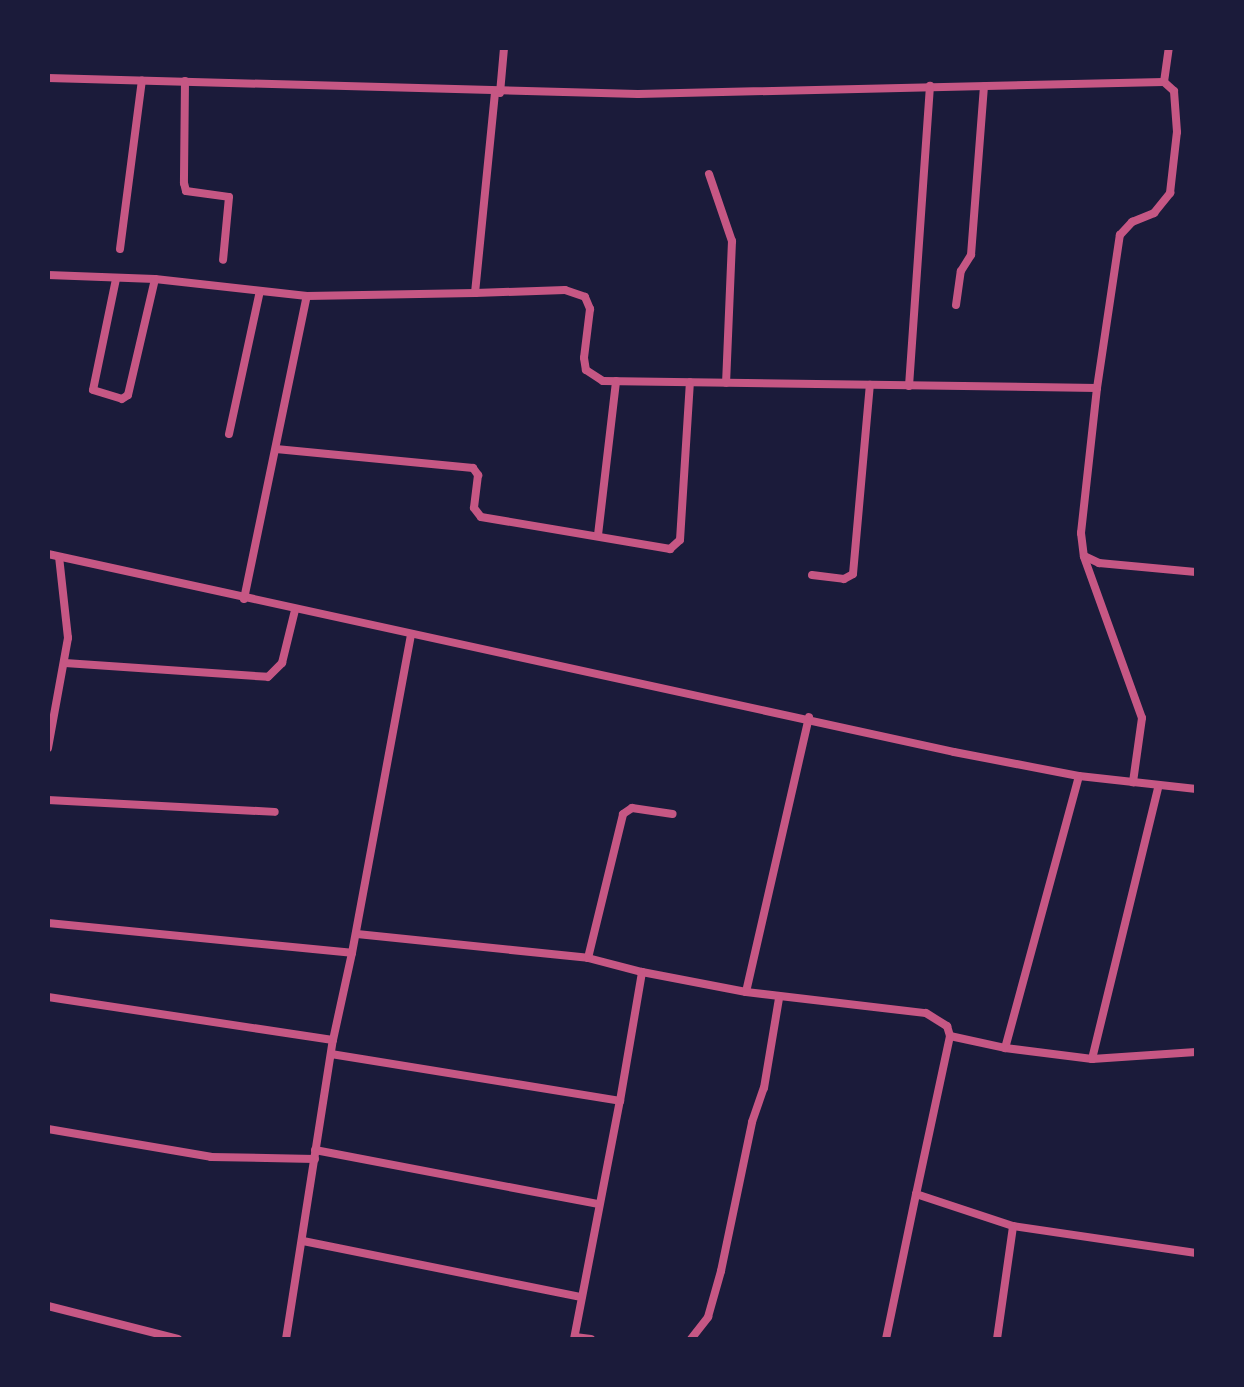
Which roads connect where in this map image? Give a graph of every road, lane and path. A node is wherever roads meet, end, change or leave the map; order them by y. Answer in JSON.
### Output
{"nodes":[{"id":1,"x":504,"y":48,"type":"edge"},
{"id":2,"x":1169,"y":48,"type":"edge"},
{"id":3,"x":48,"y":78,"type":"edge"},
{"id":4,"x":142,"y":80,"type":"junction"},
{"id":5,"x":185,"y":81,"type":"junction"},
{"id":6,"x":1164,"y":82,"type":"junction"},
{"id":7,"x":930,"y":86,"type":"junction"},
{"id":8,"x":984,"y":86,"type":"junction"},
{"id":9,"x":498,"y":93,"type":"junction"},
{"id":10,"x":709,"y":174,"type":"dead end"},
{"id":11,"x":120,"y":249,"type":"dead end"},
{"id":12,"x":223,"y":260,"type":"dead end"},
{"id":13,"x":48,"y":275,"type":"edge"},
{"id":14,"x":116,"y":279,"type":"junction"},
{"id":15,"x":155,"y":279,"type":"junction"},
{"id":16,"x":260,"y":291,"type":"junction"},
{"id":17,"x":475,"y":293,"type":"junction"},
{"id":18,"x":307,"y":296,"type":"junction"},
{"id":19,"x":956,"y":305,"type":"dead end"},
{"id":20,"x":616,"y":381,"type":"junction"},
{"id":21,"x":690,"y":382,"type":"junction"},
{"id":22,"x":726,"y":383,"type":"junction"},
{"id":23,"x":870,"y":385,"type":"junction"},
{"id":24,"x":909,"y":386,"type":"junction"},
{"id":25,"x":1097,"y":388,"type":"junction"},
{"id":26,"x":229,"y":434,"type":"dead end"},
{"id":27,"x":276,"y":449,"type":"junction"},
{"id":28,"x":598,"y":535,"type":"junction"},
{"id":29,"x":48,"y":554,"type":"edge"},
{"id":30,"x":1084,"y":556,"type":"junction"},
{"id":31,"x":59,"y":557,"type":"junction"},
{"id":32,"x":1196,"y":572,"type":"edge"},
{"id":33,"x":812,"y":575,"type":"dead end"},
{"id":34,"x":244,"y":599,"type":"junction"},
{"id":35,"x":295,"y":610,"type":"junction"},
{"id":36,"x":411,"y":636,"type":"junction"},
{"id":37,"x":65,"y":663,"type":"junction"},
{"id":38,"x":809,"y":717,"type":"junction"},
{"id":39,"x":48,"y":748,"type":"edge"},
{"id":40,"x":1079,"y":776,"type":"junction"},
{"id":41,"x":1133,"y":782,"type":"junction"},
{"id":42,"x":1159,"y":785,"type":"junction"},
{"id":43,"x":1196,"y":789,"type":"edge"},
{"id":44,"x":48,"y":800,"type":"edge"},
{"id":45,"x":275,"y":812,"type":"dead end"},
{"id":46,"x":673,"y":814,"type":"dead end"},
{"id":47,"x":48,"y":923,"type":"edge"},
{"id":48,"x":357,"y":934,"type":"junction"},
{"id":49,"x":352,"y":953,"type":"junction"},
{"id":50,"x":588,"y":958,"type":"junction"},
{"id":51,"x":642,"y":972,"type":"junction"},
{"id":52,"x":746,"y":992,"type":"junction"},
{"id":53,"x":48,"y":997,"type":"edge"},
{"id":54,"x":779,"y":998,"type":"junction"},
{"id":55,"x":950,"y":1036,"type":"junction"},
{"id":56,"x":333,"y":1040,"type":"junction"},
{"id":57,"x":1005,"y":1048,"type":"junction"},
{"id":58,"x":1196,"y":1052,"type":"edge"},
{"id":59,"x":331,"y":1054,"type":"junction"},
{"id":60,"x":1092,"y":1059,"type":"junction"},
{"id":61,"x":620,"y":1101,"type":"junction"},
{"id":62,"x":48,"y":1129,"type":"edge"},
{"id":63,"x":315,"y":1154,"type":"junction"},
{"id":64,"x":916,"y":1194,"type":"junction"},
{"id":65,"x":599,"y":1204,"type":"junction"},
{"id":66,"x":1013,"y":1226,"type":"junction"},
{"id":67,"x":303,"y":1241,"type":"junction"},
{"id":68,"x":1196,"y":1253,"type":"edge"},
{"id":69,"x":581,"y":1297,"type":"junction"},
{"id":70,"x":48,"y":1306,"type":"edge"},
{"id":71,"x":151,"y":1336,"type":"edge"},
{"id":72,"x":575,"y":1338,"type":"edge"},
{"id":73,"x":178,"y":1339,"type":"edge"},
{"id":74,"x":286,"y":1339,"type":"edge"},
{"id":75,"x":591,"y":1339,"type":"edge"},
{"id":76,"x":691,"y":1339,"type":"edge"},
{"id":77,"x":886,"y":1339,"type":"edge"},
{"id":78,"x":997,"y":1339,"type":"edge"}],
"edges":[{"from":1,"to":9,"type":"street"},
{"from":2,"to":6,"type":"street"},
{"from":3,"to":4,"type":"street"},
{"from":4,"to":5,"type":"street"},
{"from":4,"to":11,"type":"street"},
{"from":5,"to":9,"type":"street"},
{"from":5,"to":12,"type":"street"},
{"from":6,"to":8,"type":"street"},
{"from":6,"to":25,"type":"street"},
{"from":7,"to":8,"type":"street"},
{"from":7,"to":9,"type":"street"},
{"from":7,"to":24,"type":"street"},
{"from":8,"to":19,"type":"street"},
{"from":9,"to":17,"type":"street"},
{"from":10,"to":22,"type":"street"},
{"from":13,"to":14,"type":"street"},
{"from":14,"to":15,"type":"street"},
{"from":14,"to":15,"type":"street"},
{"from":15,"to":16,"type":"street"},
{"from":16,"to":18,"type":"street"},
{"from":16,"to":26,"type":"street"},
{"from":17,"to":18,"type":"street"},
{"from":17,"to":20,"type":"street"},
{"from":18,"to":27,"type":"street"},
{"from":20,"to":21,"type":"street"},
{"from":20,"to":28,"type":"street"},
{"from":21,"to":22,"type":"street"},
{"from":21,"to":28,"type":"street"},
{"from":22,"to":23,"type":"street"},
{"from":23,"to":24,"type":"street"},
{"from":23,"to":33,"type":"street"},
{"from":24,"to":25,"type":"street"},
{"from":25,"to":30,"type":"street"},
{"from":27,"to":28,"type":"street"},
{"from":27,"to":34,"type":"street"},
{"from":29,"to":31,"type":"street"},
{"from":30,"to":32,"type":"street"},
{"from":30,"to":41,"type":"street"},
{"from":31,"to":34,"type":"street"},
{"from":31,"to":37,"type":"street"},
{"from":34,"to":35,"type":"street"},
{"from":35,"to":36,"type":"street"},
{"from":35,"to":37,"type":"street"},
{"from":36,"to":38,"type":"street"},
{"from":36,"to":48,"type":"street"},
{"from":37,"to":39,"type":"street"},
{"from":38,"to":40,"type":"street"},
{"from":38,"to":52,"type":"street"},
{"from":40,"to":41,"type":"street"},
{"from":40,"to":57,"type":"street"},
{"from":41,"to":42,"type":"street"},
{"from":42,"to":43,"type":"street"},
{"from":42,"to":60,"type":"street"},
{"from":44,"to":45,"type":"street"},
{"from":46,"to":50,"type":"street"},
{"from":47,"to":49,"type":"street"},
{"from":48,"to":49,"type":"street"},
{"from":48,"to":50,"type":"street"},
{"from":49,"to":56,"type":"street"},
{"from":50,"to":51,"type":"street"},
{"from":51,"to":52,"type":"street"},
{"from":51,"to":61,"type":"street"},
{"from":52,"to":54,"type":"street"},
{"from":53,"to":56,"type":"street"},
{"from":54,"to":55,"type":"street"},
{"from":54,"to":76,"type":"street"},
{"from":55,"to":57,"type":"street"},
{"from":55,"to":64,"type":"street"},
{"from":56,"to":59,"type":"street"},
{"from":57,"to":60,"type":"street"},
{"from":58,"to":60,"type":"street"},
{"from":59,"to":61,"type":"street"},
{"from":59,"to":63,"type":"street"},
{"from":61,"to":65,"type":"street"},
{"from":62,"to":63,"type":"street"},
{"from":63,"to":65,"type":"street"},
{"from":63,"to":67,"type":"street"},
{"from":64,"to":66,"type":"street"},
{"from":64,"to":77,"type":"street"},
{"from":65,"to":69,"type":"street"},
{"from":66,"to":68,"type":"street"},
{"from":66,"to":78,"type":"street"},
{"from":67,"to":69,"type":"street"},
{"from":67,"to":74,"type":"street"},
{"from":69,"to":72,"type":"street"},
{"from":70,"to":71,"type":"street"},
{"from":71,"to":73,"type":"street"},
{"from":72,"to":75,"type":"street"}]}
